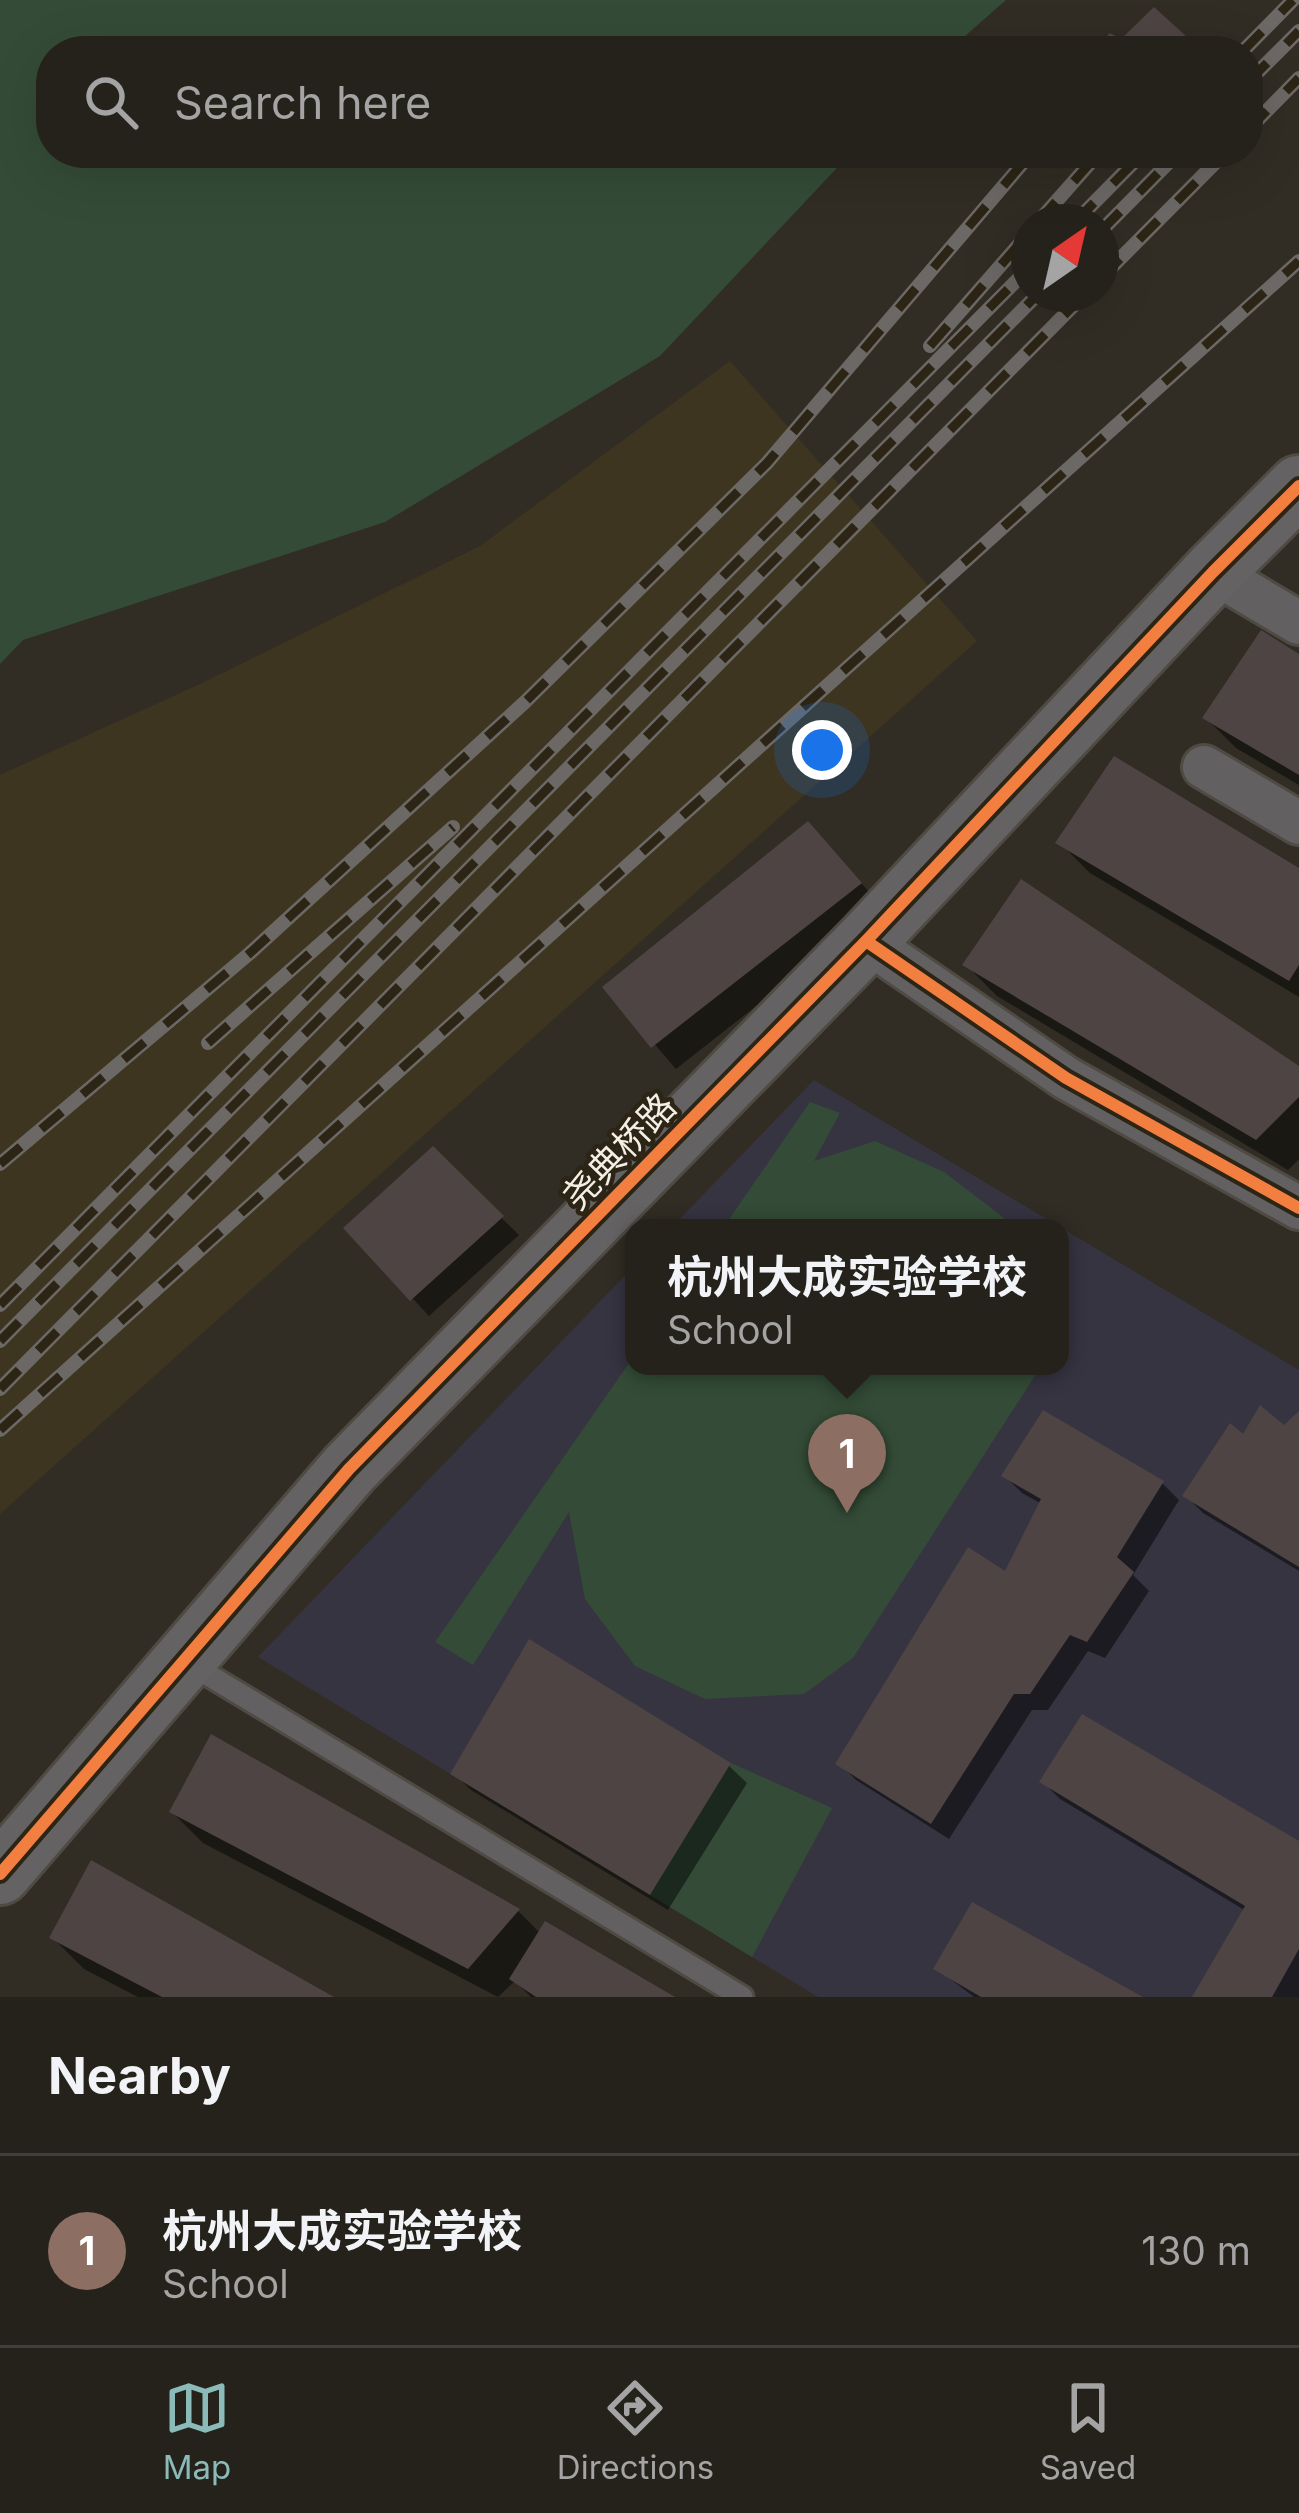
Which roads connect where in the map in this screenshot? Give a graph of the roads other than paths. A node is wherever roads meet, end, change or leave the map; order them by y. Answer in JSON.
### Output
{"nodes":[{"id":1,"x":1299,"y":486,"type":"edge"},
{"id":2,"x":1213,"y":572,"type":"junction"},
{"id":3,"x":1299,"y":622,"type":"edge"},
{"id":4,"x":1204,"y":767,"type":"dead end"},
{"id":5,"x":1299,"y":823,"type":"edge"},
{"id":6,"x":866,"y":941,"type":"junction"},
{"id":7,"x":1299,"y":1208,"type":"edge"},
{"id":8,"x":184,"y":1660,"type":"junction"},
{"id":9,"x":0,"y":1874,"type":"edge"},
{"id":10,"x":742,"y":1997,"type":"edge"}],
"edges":[{"from":1,"to":2,"type":"street","name":"尧典桥路"},
{"from":2,"to":3,"type":"street"},
{"from":2,"to":6,"type":"street","name":"尧典桥路"},
{"from":4,"to":5,"type":"street"},
{"from":6,"to":7,"type":"street"},
{"from":6,"to":8,"type":"street","name":"尧典桥路"},
{"from":8,"to":9,"type":"street","name":"尧典桥路"},
{"from":8,"to":10,"type":"lane"}]}
